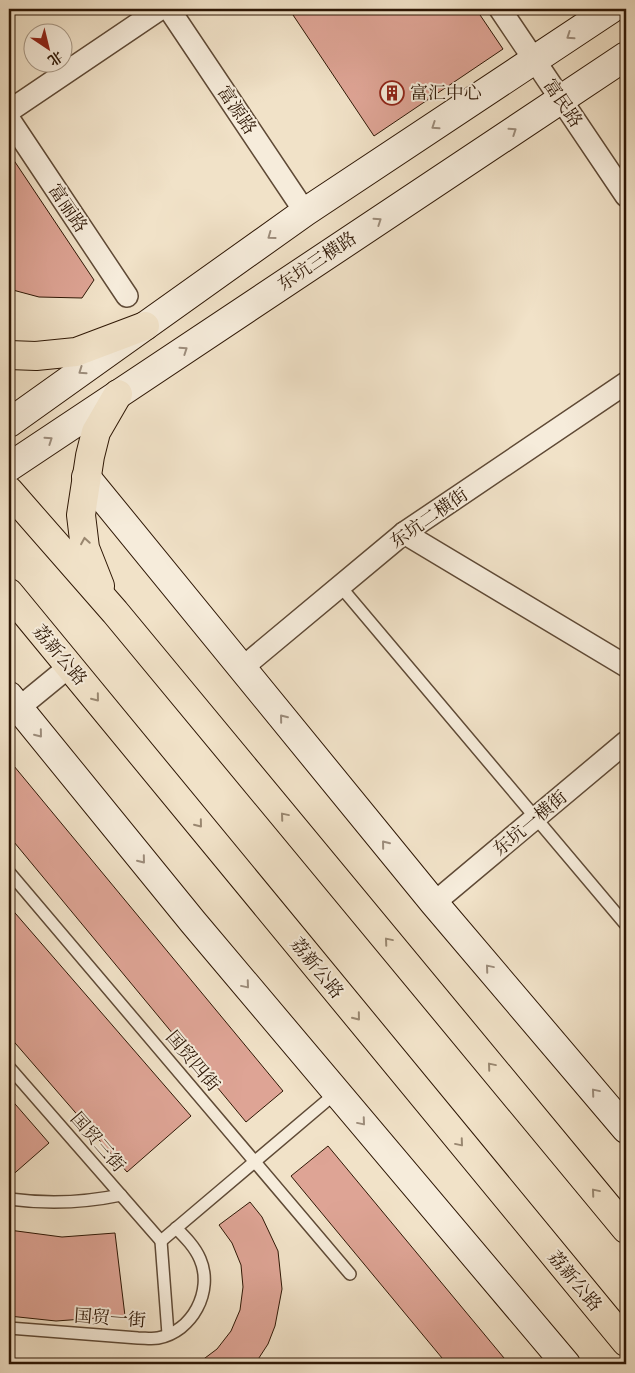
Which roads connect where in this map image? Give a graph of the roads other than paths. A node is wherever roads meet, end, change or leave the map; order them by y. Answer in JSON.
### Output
{"nodes":[{"id":1,"x":160,"y":9,"type":"edge"},
{"id":2,"x":169,"y":9,"type":"edge"},
{"id":3,"x":500,"y":9,"type":"edge"},
{"id":4,"x":611,"y":9,"type":"edge"},
{"id":5,"x":626,"y":56,"type":"edge"},
{"id":6,"x":534,"y":60,"type":"junction"},
{"id":7,"x":561,"y":99,"type":"junction"},
{"id":8,"x":9,"y":111,"type":"edge"},
{"id":9,"x":9,"y":119,"type":"edge"},
{"id":10,"x":626,"y":196,"type":"edge"},
{"id":11,"x":305,"y":212,"type":"junction"},
{"id":12,"x":128,"y":296,"type":"dead end"},
{"id":13,"x":145,"y":326,"type":"junction"},
{"id":14,"x":9,"y":354,"type":"edge"},
{"id":15,"x":626,"y":383,"type":"edge"},
{"id":16,"x":118,"y":394,"type":"junction"},
{"id":17,"x":9,"y":423,"type":"edge"},
{"id":18,"x":9,"y":467,"type":"edge"},
{"id":19,"x":86,"y":477,"type":"junction"},
{"id":20,"x":9,"y":491,"type":"edge"},
{"id":21,"x":404,"y":533,"type":"junction"},
{"id":22,"x":340,"y":586,"type":"junction"},
{"id":23,"x":9,"y":593,"type":"edge"},
{"id":24,"x":107,"y":603,"type":"junction"},
{"id":25,"x":9,"y":626,"type":"edge"},
{"id":26,"x":70,"y":666,"type":"junction"},
{"id":27,"x":626,"y":666,"type":"edge"},
{"id":28,"x":242,"y":668,"type":"junction"},
{"id":29,"x":12,"y":707,"type":"edge"},
{"id":30,"x":626,"y":742,"type":"edge"},
{"id":31,"x":536,"y":818,"type":"junction"},
{"id":32,"x":9,"y":872,"type":"edge"},
{"id":33,"x":434,"y":903,"type":"junction"},
{"id":34,"x":626,"y":926,"type":"edge"},
{"id":35,"x":9,"y":1067,"type":"edge"},
{"id":36,"x":337,"y":1092,"type":"junction"},
{"id":37,"x":626,"y":1129,"type":"edge"},
{"id":38,"x":255,"y":1161,"type":"junction"},
{"id":39,"x":120,"y":1195,"type":"junction"},
{"id":40,"x":9,"y":1199,"type":"edge"},
{"id":41,"x":176,"y":1228,"type":"junction"},
{"id":42,"x":626,"y":1229,"type":"edge"},
{"id":43,"x":160,"y":1241,"type":"junction"},
{"id":44,"x":350,"y":1274,"type":"dead end"},
{"id":45,"x":9,"y":1328,"type":"edge"},
{"id":46,"x":168,"y":1334,"type":"junction"},
{"id":47,"x":626,"y":1342,"type":"edge"},
{"id":48,"x":566,"y":1364,"type":"edge"}],
"edges":[{"from":1,"to":8,"type":"street"},
{"from":2,"to":11,"type":"street","name":"富源路"},
{"from":3,"to":6,"type":"street","name":"富民路"},
{"from":4,"to":6,"type":"street","one_way":true},
{"from":5,"to":7,"type":"street","name":"东坑三横路"},
{"from":6,"to":7,"type":"street","name":"富民路"},
{"from":6,"to":11,"type":"street","one_way":true},
{"from":7,"to":10,"type":"street","name":"富民路"},
{"from":16,"to":7,"type":"street","name":"东坑三横路","one_way":true},
{"from":9,"to":12,"type":"street","name":"富丽路"},
{"from":11,"to":13,"type":"street","one_way":true},
{"from":13,"to":14,"type":"main road"},
{"from":13,"to":17,"type":"street","one_way":true},
{"from":15,"to":21,"type":"street","name":"东坑二横街"},
{"from":18,"to":16,"type":"street","name":"东坑三横路","one_way":true},
{"from":16,"to":19,"type":"main road"},
{"from":24,"to":19,"type":"main road","one_way":true},
{"from":19,"to":28,"type":"street"},
{"from":20,"to":24,"type":"main road"},
{"from":21,"to":22,"type":"street","name":"东坑二横街"},
{"from":21,"to":27,"type":"street"},
{"from":22,"to":28,"type":"street","name":"东坑二横街"},
{"from":22,"to":31,"type":"lane"},
{"from":23,"to":26,"type":"main road","name":"荔新公路"},
{"from":42,"to":24,"type":"main road","one_way":true},
{"from":25,"to":26,"type":"main road"},
{"from":26,"to":29,"type":"street"},
{"from":26,"to":47,"type":"main road","name":"荔新公路","one_way":true},
{"from":33,"to":28,"type":"street","one_way":true},
{"from":29,"to":36,"type":"street","one_way":true},
{"from":30,"to":31,"type":"street","name":"东坑一横街"},
{"from":31,"to":33,"type":"street","name":"东坑一横街"},
{"from":31,"to":34,"type":"lane"},
{"from":32,"to":38,"type":"lane","name":"国贸四街"},
{"from":37,"to":33,"type":"street","one_way":true},
{"from":35,"to":39,"type":"lane","name":"国贸三街"},
{"from":36,"to":38,"type":"lane"},
{"from":36,"to":48,"type":"street","one_way":true},
{"from":38,"to":41,"type":"lane"},
{"from":38,"to":44,"type":"lane","name":"国贸四街"},
{"from":39,"to":40,"type":"lane"},
{"from":39,"to":43,"type":"lane","name":"国贸三街"},
{"from":41,"to":43,"type":"lane"},
{"from":41,"to":46,"type":"lane","name":"国贸一街"},
{"from":43,"to":46,"type":"lane"},
{"from":45,"to":46,"type":"lane","name":"国贸一街"}]}
